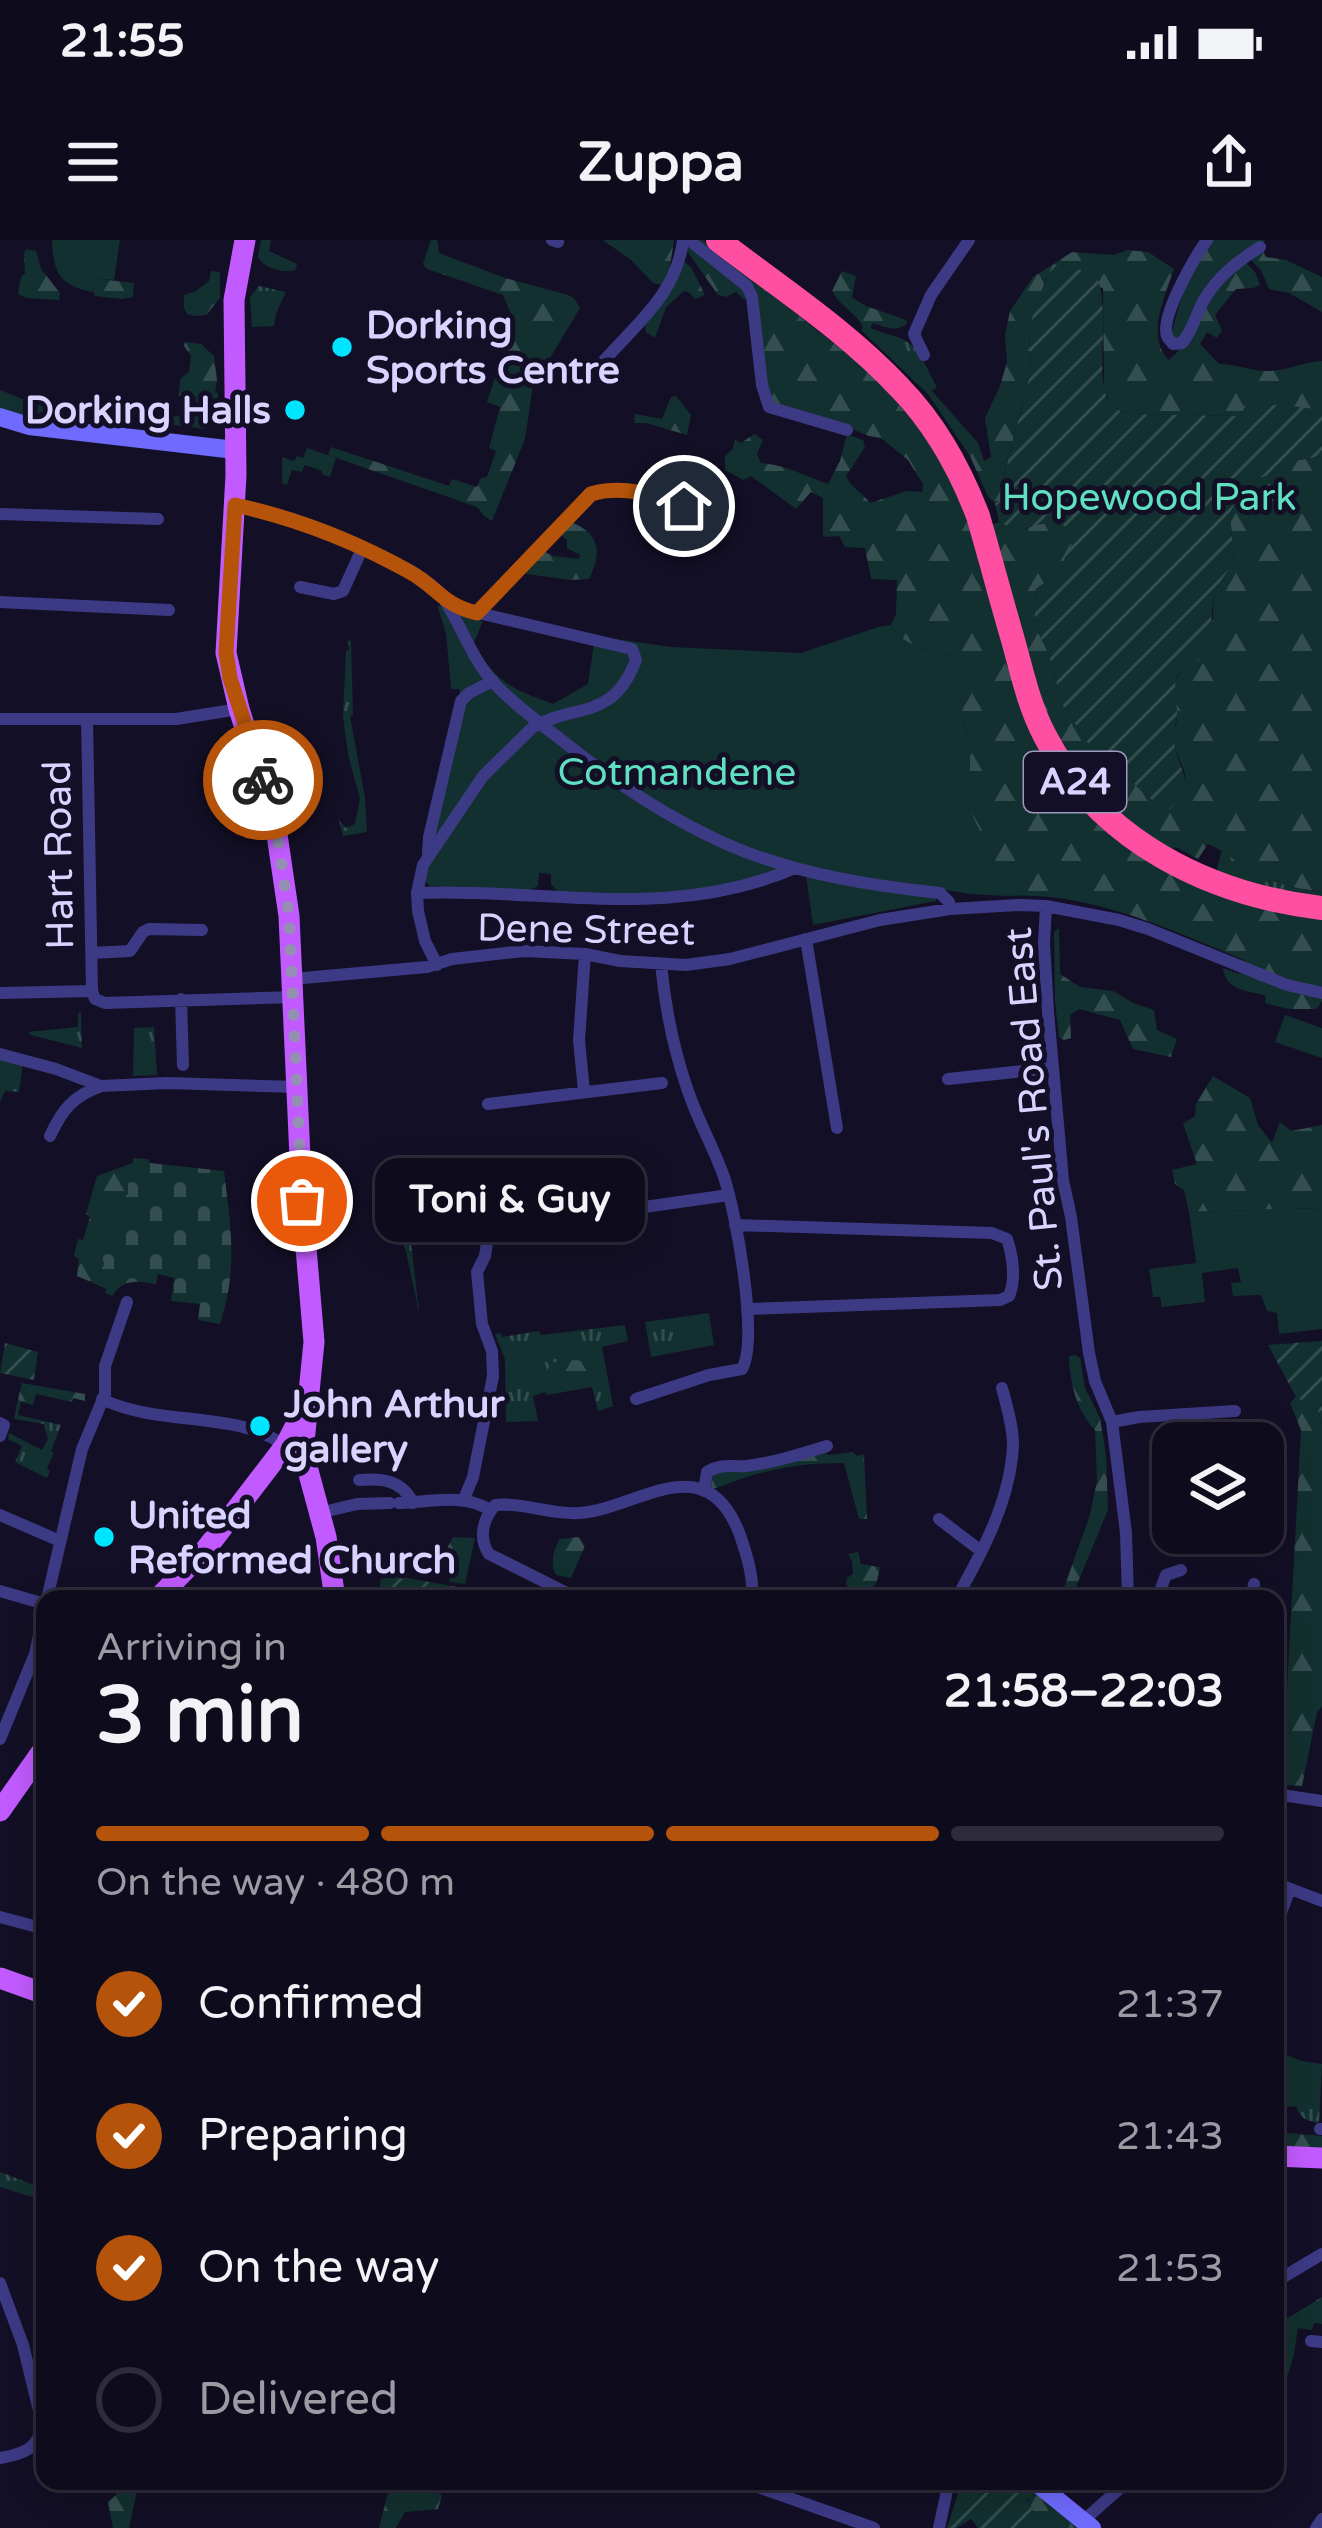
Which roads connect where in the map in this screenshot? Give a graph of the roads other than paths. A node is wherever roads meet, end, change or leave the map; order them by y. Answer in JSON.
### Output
{"nodes":[{"id":1,"x":244,"y":240,"type":"edge"},
{"id":2,"x":686,"y":240,"type":"edge"},
{"id":3,"x":718,"y":240,"type":"edge"},
{"id":4,"x":969,"y":240,"type":"edge"},
{"id":5,"x":1207,"y":240,"type":"edge"},
{"id":6,"x":1261,"y":247,"type":"dead end"},
{"id":7,"x":924,"y":355,"type":"dead end"},
{"id":8,"x":601,"y":364,"type":"dead end"},
{"id":9,"x":0,"y":418,"type":"edge"},
{"id":10,"x":848,"y":430,"type":"dead end"},
{"id":11,"x":236,"y":450,"type":"junction"},
{"id":12,"x":235,"y":505,"type":"junction"},
{"id":13,"x":0,"y":514,"type":"edge"},
{"id":14,"x":158,"y":519,"type":"dead end"},
{"id":15,"x":725,"y":528,"type":"dead end"},
{"id":16,"x":362,"y":549,"type":"junction"},
{"id":17,"x":300,"y":587,"type":"dead end"},
{"id":18,"x":0,"y":602,"type":"edge"},
{"id":19,"x":445,"y":603,"type":"junction"},
{"id":20,"x":169,"y":610,"type":"dead end"},
{"id":21,"x":477,"y":613,"type":"junction"},
{"id":22,"x":493,"y":681,"type":"junction"},
{"id":23,"x":239,"y":710,"type":"junction"},
{"id":24,"x":0,"y":719,"type":"edge"},
{"id":25,"x":87,"y":719,"type":"junction"},
{"id":26,"x":539,"y":722,"type":"junction"},
{"id":27,"x":428,"y":856,"type":"junction"},
{"id":28,"x":796,"y":868,"type":"junction"},
{"id":29,"x":417,"y":892,"type":"junction"},
{"id":30,"x":1046,"y":906,"type":"junction"},
{"id":31,"x":1322,"y":908,"type":"edge"},
{"id":32,"x":950,"y":909,"type":"junction"},
{"id":33,"x":202,"y":930,"type":"dead end"},
{"id":34,"x":806,"y":939,"type":"junction"},
{"id":35,"x":92,"y":953,"type":"junction"},
{"id":36,"x":585,"y":954,"type":"junction"},
{"id":37,"x":437,"y":964,"type":"junction"},
{"id":38,"x":661,"y":964,"type":"junction"},
{"id":39,"x":293,"y":988,"type":"junction"},
{"id":40,"x":92,"y":991,"type":"junction"},
{"id":41,"x":0,"y":992,"type":"edge"},
{"id":42,"x":1322,"y":994,"type":"edge"},
{"id":43,"x":181,"y":999,"type":"junction"},
{"id":44,"x":0,"y":1054,"type":"edge"},
{"id":45,"x":183,"y":1065,"type":"dead end"},
{"id":46,"x":1052,"y":1069,"type":"junction"},
{"id":47,"x":948,"y":1079,"type":"dead end"},
{"id":48,"x":662,"y":1083,"type":"dead end"},
{"id":49,"x":101,"y":1085,"type":"junction"},
{"id":50,"x":296,"y":1087,"type":"junction"},
{"id":51,"x":584,"y":1091,"type":"junction"},
{"id":52,"x":488,"y":1104,"type":"dead end"},
{"id":53,"x":837,"y":1128,"type":"dead end"},
{"id":54,"x":50,"y":1136,"type":"dead end"},
{"id":55,"x":728,"y":1196,"type":"junction"},
{"id":56,"x":735,"y":1225,"type":"junction"},
{"id":57,"x":127,"y":1302,"type":"dead end"},
{"id":58,"x":747,"y":1310,"type":"junction"},
{"id":59,"x":1002,"y":1388,"type":"dead end"},
{"id":60,"x":102,"y":1399,"type":"junction"},
{"id":61,"x":636,"y":1399,"type":"dead end"},
{"id":62,"x":306,"y":1406,"type":"junction"},
{"id":63,"x":1235,"y":1411,"type":"dead end"},
{"id":64,"x":1112,"y":1421,"type":"junction"},
{"id":65,"x":0,"y":1423,"type":"edge"},
{"id":66,"x":0,"y":1436,"type":"edge"},
{"id":67,"x":285,"y":1446,"type":"junction"},
{"id":68,"x":826,"y":1446,"type":"dead end"},
{"id":69,"x":307,"y":1469,"type":"junction"},
{"id":70,"x":359,"y":1480,"type":"dead end"},
{"id":71,"x":704,"y":1491,"type":"junction"},
{"id":72,"x":464,"y":1499,"type":"junction"},
{"id":73,"x":400,"y":1503,"type":"junction"},
{"id":74,"x":490,"y":1510,"type":"junction"},
{"id":75,"x":320,"y":1514,"type":"junction"},
{"id":76,"x":0,"y":1515,"type":"edge"},
{"id":77,"x":939,"y":1520,"type":"dead end"},
{"id":78,"x":60,"y":1541,"type":"junction"},
{"id":79,"x":981,"y":1551,"type":"junction"},
{"id":80,"x":1180,"y":1570,"type":"dead end"},
{"id":81,"x":49,"y":1590,"type":"edge"},
{"id":82,"x":167,"y":1590,"type":"edge"},
{"id":83,"x":333,"y":1590,"type":"edge"},
{"id":84,"x":561,"y":1590,"type":"edge"},
{"id":85,"x":752,"y":1590,"type":"edge"},
{"id":86,"x":961,"y":1590,"type":"edge"},
{"id":87,"x":1128,"y":1590,"type":"edge"},
{"id":88,"x":1159,"y":1590,"type":"edge"},
{"id":89,"x":0,"y":1591,"type":"edge"},
{"id":90,"x":36,"y":1601,"type":"edge"},
{"id":91,"x":36,"y":1649,"type":"edge"},
{"id":92,"x":0,"y":1739,"type":"edge"},
{"id":93,"x":36,"y":1759,"type":"edge"},
{"id":94,"x":1284,"y":1795,"type":"edge"},
{"id":95,"x":1322,"y":1801,"type":"edge"},
{"id":96,"x":0,"y":1809,"type":"edge"},
{"id":97,"x":1284,"y":1886,"type":"edge"},
{"id":98,"x":1291,"y":1889,"type":"junction"},
{"id":99,"x":1322,"y":1900,"type":"edge"},
{"id":100,"x":1284,"y":1906,"type":"edge"},
{"id":101,"x":0,"y":1917,"type":"edge"},
{"id":102,"x":36,"y":1927,"type":"edge"},
{"id":103,"x":0,"y":1978,"type":"edge"},
{"id":104,"x":36,"y":1991,"type":"edge"},
{"id":105,"x":1284,"y":2156,"type":"edge"},
{"id":106,"x":1322,"y":2158,"type":"edge"},
{"id":107,"x":1322,"y":2254,"type":"edge"},
{"id":108,"x":1284,"y":2277,"type":"edge"},
{"id":109,"x":0,"y":2282,"type":"edge"},
{"id":110,"x":7,"y":2319,"type":"edge"},
{"id":111,"x":36,"y":2394,"type":"edge"},
{"id":112,"x":36,"y":2442,"type":"edge"},
{"id":113,"x":0,"y":2458,"type":"edge"},
{"id":114,"x":769,"y":2490,"type":"edge"},
{"id":115,"x":947,"y":2490,"type":"edge"},
{"id":116,"x":1045,"y":2490,"type":"edge"},
{"id":117,"x":1120,"y":2490,"type":"edge"},
{"id":118,"x":1322,"y":2518,"type":"edge"},
{"id":119,"x":1088,"y":2525,"type":"edge"},
{"id":120,"x":874,"y":2528,"type":"edge"},
{"id":121,"x":939,"y":2528,"type":"edge"},
{"id":122,"x":1316,"y":2528,"type":"edge"}],
"edges":[{"from":1,"to":11,"type":"main road"},
{"from":2,"to":8,"type":"street"},
{"from":2,"to":10,"type":"street"},
{"from":3,"to":31,"type":"highway","number":"A24"},
{"from":4,"to":7,"type":"street"},
{"from":5,"to":6,"type":"street"},
{"from":9,"to":11,"type":"street"},
{"from":11,"to":12,"type":"main road"},
{"from":12,"to":16,"type":"street"},
{"from":12,"to":23,"type":"main road"},
{"from":13,"to":14,"type":"street"},
{"from":15,"to":21,"type":"street"},
{"from":16,"to":17,"type":"street"},
{"from":16,"to":19,"type":"street"},
{"from":18,"to":20,"type":"street"},
{"from":19,"to":21,"type":"street"},
{"from":19,"to":22,"type":"street"},
{"from":21,"to":26,"type":"street"},
{"from":22,"to":26,"type":"street"},
{"from":22,"to":27,"type":"street"},
{"from":23,"to":25,"type":"street"},
{"from":23,"to":39,"type":"main road"},
{"from":24,"to":25,"type":"street"},
{"from":25,"to":35,"type":"street","name":"Hart Road"},
{"from":26,"to":27,"type":"street"},
{"from":26,"to":28,"type":"street"},
{"from":27,"to":29,"type":"street"},
{"from":28,"to":29,"type":"street"},
{"from":28,"to":32,"type":"street"},
{"from":29,"to":37,"type":"street"},
{"from":30,"to":32,"type":"street","name":"Dene Street"},
{"from":30,"to":42,"type":"street","name":"Dene Street"},
{"from":30,"to":46,"type":"street","name":"St. Paul's Road East"},
{"from":32,"to":34,"type":"street","name":"Dene Street"},
{"from":33,"to":35,"type":"street"},
{"from":34,"to":38,"type":"street","name":"Dene Street"},
{"from":34,"to":53,"type":"street"},
{"from":35,"to":40,"type":"street","name":"Hart Road"},
{"from":36,"to":37,"type":"street","name":"Dene Street"},
{"from":36,"to":38,"type":"street","name":"Dene Street"},
{"from":36,"to":51,"type":"street"},
{"from":37,"to":39,"type":"street","name":"Dene Street"},
{"from":38,"to":55,"type":"street"},
{"from":39,"to":43,"type":"street","name":"Dene Street"},
{"from":39,"to":50,"type":"main road"},
{"from":40,"to":41,"type":"street","name":"Dene Street"},
{"from":40,"to":43,"type":"street","name":"Dene Street"},
{"from":43,"to":45,"type":"street"},
{"from":44,"to":49,"type":"street"},
{"from":46,"to":47,"type":"street"},
{"from":46,"to":64,"type":"street","name":"St. Paul's Road East"},
{"from":48,"to":51,"type":"street"},
{"from":49,"to":50,"type":"street"},
{"from":49,"to":54,"type":"street"},
{"from":50,"to":62,"type":"main road"},
{"from":51,"to":52,"type":"street"},
{"from":55,"to":56,"type":"street"},
{"from":55,"to":72,"type":"street"},
{"from":56,"to":58,"type":"street"},
{"from":56,"to":58,"type":"street"},
{"from":57,"to":60,"type":"street"},
{"from":58,"to":61,"type":"street"},
{"from":59,"to":79,"type":"street"},
{"from":60,"to":67,"type":"street"},
{"from":60,"to":78,"type":"street"},
{"from":62,"to":67,"type":"main road"},
{"from":62,"to":69,"type":"main road"},
{"from":63,"to":64,"type":"street"},
{"from":64,"to":87,"type":"street","name":"St. Paul's Road East"},
{"from":65,"to":66,"type":"street"},
{"from":67,"to":69,"type":"main road"},
{"from":67,"to":82,"type":"main road"},
{"from":68,"to":71,"type":"street"},
{"from":69,"to":75,"type":"main road"},
{"from":70,"to":73,"type":"street"},
{"from":71,"to":74,"type":"street"},
{"from":71,"to":85,"type":"street"},
{"from":72,"to":73,"type":"street"},
{"from":72,"to":74,"type":"street"},
{"from":73,"to":75,"type":"street"},
{"from":74,"to":84,"type":"street"},
{"from":75,"to":83,"type":"main road"},
{"from":76,"to":78,"type":"street"},
{"from":77,"to":79,"type":"street"},
{"from":78,"to":81,"type":"street"},
{"from":79,"to":86,"type":"street"},
{"from":80,"to":88,"type":"street"},
{"from":89,"to":90,"type":"street"},
{"from":91,"to":92,"type":"street"},
{"from":93,"to":96,"type":"main road"},
{"from":94,"to":95,"type":"street"},
{"from":97,"to":98,"type":"street"},
{"from":98,"to":99,"type":"street"},
{"from":98,"to":100,"type":"street"},
{"from":101,"to":102,"type":"street"},
{"from":103,"to":104,"type":"main road"},
{"from":105,"to":106,"type":"main road"},
{"from":107,"to":108,"type":"street"},
{"from":109,"to":110,"type":"street"},
{"from":110,"to":111,"type":"street"},
{"from":112,"to":113,"type":"street"},
{"from":114,"to":120,"type":"street"},
{"from":115,"to":121,"type":"street"},
{"from":116,"to":119,"type":"street"},
{"from":117,"to":119,"type":"street"},
{"from":118,"to":122,"type":"street"}]}
